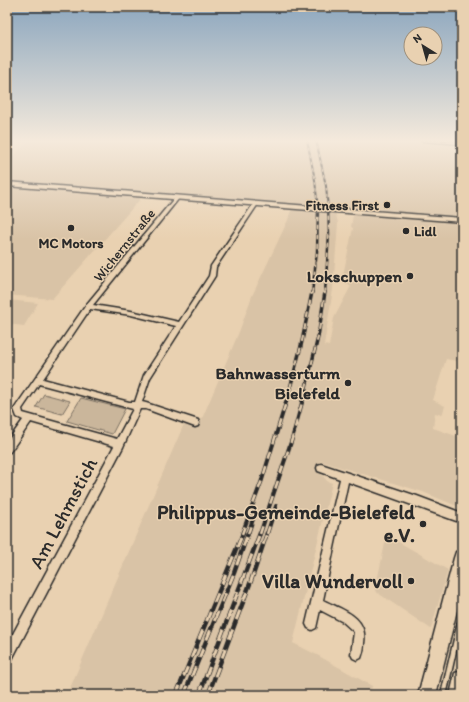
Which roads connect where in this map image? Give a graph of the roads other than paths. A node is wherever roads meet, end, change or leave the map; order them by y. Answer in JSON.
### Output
{"nodes":[{"id":1,"x":7,"y":184,"type":"edge"},
{"id":2,"x":178,"y":198,"type":"junction"},
{"id":3,"x":256,"y":204,"type":"junction"},
{"id":4,"x":462,"y":220,"type":"edge"},
{"id":5,"x":88,"y":307,"type":"junction"},
{"id":6,"x":180,"y":325,"type":"junction"},
{"id":7,"x":39,"y":381,"type":"junction"},
{"id":8,"x":138,"y":406,"type":"junction"},
{"id":9,"x":29,"y":418,"type":"junction"},
{"id":10,"x":195,"y":423,"type":"dead end"},
{"id":11,"x":120,"y":444,"type":"junction"},
{"id":12,"x":7,"y":449,"type":"edge"},
{"id":13,"x":320,"y":468,"type":"dead end"},
{"id":14,"x":345,"y":476,"type":"junction"},
{"id":15,"x":462,"y":518,"type":"edge"},
{"id":16,"x":462,"y":558,"type":"edge"},
{"id":17,"x":317,"y":603,"type":"junction"},
{"id":18,"x":312,"y":624,"type":"dead end"},
{"id":19,"x":357,"y":654,"type":"dead end"},
{"id":20,"x":7,"y":657,"type":"edge"},
{"id":21,"x":462,"y":680,"type":"edge"},
{"id":22,"x":427,"y":695,"type":"edge"},
{"id":23,"x":459,"y":695,"type":"edge"}],
"edges":[{"from":1,"to":2,"type":"street"},
{"from":2,"to":3,"type":"street"},
{"from":2,"to":5,"type":"street","name":"Wichernstraße"},
{"from":3,"to":4,"type":"street"},
{"from":3,"to":6,"type":"street","name":"Am Lehmstich"},
{"from":5,"to":6,"type":"street"},
{"from":5,"to":7,"type":"street","name":"Wichernstraße"},
{"from":6,"to":8,"type":"street","name":"Am Lehmstich"},
{"from":7,"to":8,"type":"street"},
{"from":7,"to":9,"type":"street","name":"Wichernstraße"},
{"from":8,"to":10,"type":"street"},
{"from":8,"to":11,"type":"street","name":"Am Lehmstich"},
{"from":9,"to":11,"type":"street"},
{"from":9,"to":12,"type":"street"},
{"from":11,"to":20,"type":"street","name":"Am Lehmstich"},
{"from":13,"to":14,"type":"street"},
{"from":14,"to":15,"type":"street"},
{"from":14,"to":17,"type":"street"},
{"from":16,"to":22,"type":"main road"},
{"from":17,"to":18,"type":"street"},
{"from":17,"to":19,"type":"street"},
{"from":21,"to":23,"type":"main road"}]}
